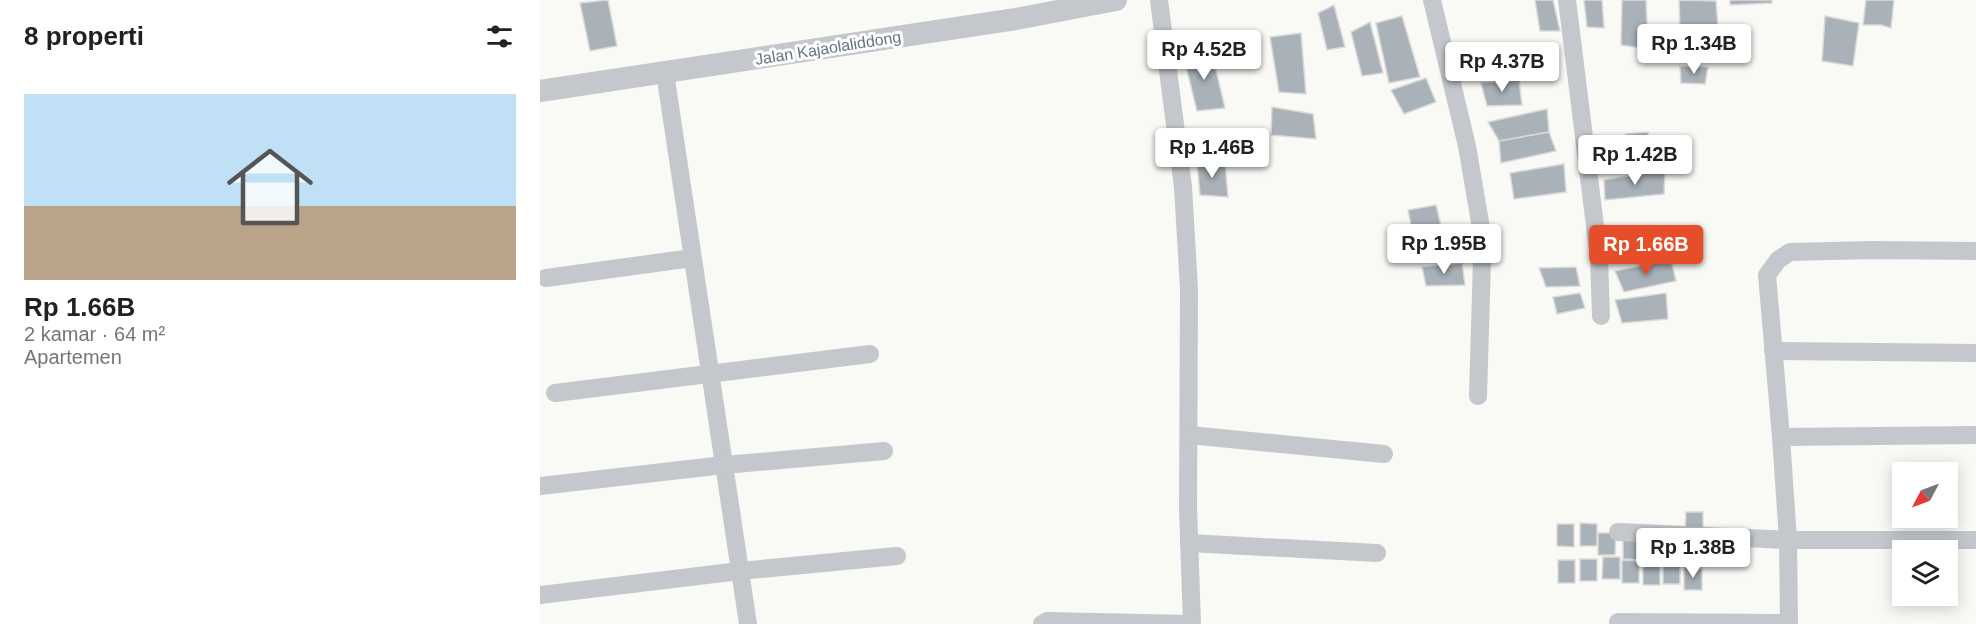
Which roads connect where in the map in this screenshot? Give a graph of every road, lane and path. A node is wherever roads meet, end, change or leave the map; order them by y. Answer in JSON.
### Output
{"nodes":[{"id":1,"x":1116,"y":0,"type":"edge"},
{"id":2,"x":1159,"y":0,"type":"edge"},
{"id":3,"x":1432,"y":0,"type":"edge"},
{"id":4,"x":1567,"y":0,"type":"edge"},
{"id":5,"x":665,"y":73,"type":"junction"},
{"id":6,"x":540,"y":91,"type":"edge"},
{"id":7,"x":1976,"y":251,"type":"edge"},
{"id":8,"x":692,"y":258,"type":"junction"},
{"id":9,"x":546,"y":278,"type":"dead end"},
{"id":10,"x":1601,"y":316,"type":"dead end"},
{"id":11,"x":1773,"y":351,"type":"junction"},
{"id":12,"x":1976,"y":353,"type":"edge"},
{"id":13,"x":870,"y":354,"type":"dead end"},
{"id":14,"x":710,"y":373,"type":"junction"},
{"id":15,"x":555,"y":393,"type":"dead end"},
{"id":16,"x":1478,"y":396,"type":"dead end"},
{"id":17,"x":1189,"y":435,"type":"junction"},
{"id":18,"x":1976,"y":435,"type":"edge"},
{"id":19,"x":1781,"y":437,"type":"junction"},
{"id":20,"x":884,"y":452,"type":"dead end"},
{"id":21,"x":1384,"y":454,"type":"dead end"},
{"id":22,"x":724,"y":465,"type":"junction"},
{"id":23,"x":540,"y":486,"type":"edge"},
{"id":24,"x":1618,"y":532,"type":"dead end"},
{"id":25,"x":1788,"y":540,"type":"junction"},
{"id":26,"x":1976,"y":540,"type":"edge"},
{"id":27,"x":1189,"y":543,"type":"junction"},
{"id":28,"x":1377,"y":553,"type":"dead end"},
{"id":29,"x":897,"y":556,"type":"dead end"},
{"id":30,"x":740,"y":571,"type":"junction"},
{"id":31,"x":540,"y":595,"type":"edge"},
{"id":32,"x":1618,"y":622,"type":"dead end"},
{"id":33,"x":748,"y":624,"type":"edge"},
{"id":34,"x":1042,"y":624,"type":"edge"},
{"id":35,"x":1192,"y":624,"type":"edge"},
{"id":36,"x":1788,"y":624,"type":"edge"}],
"edges":[{"from":1,"to":5,"type":"street","name":"Jalan Kajaolaliddong"},
{"from":2,"to":17,"type":"street"},
{"from":3,"to":16,"type":"street"},
{"from":4,"to":10,"type":"street"},
{"from":5,"to":6,"type":"street","name":"Jalan Kajaolaliddong"},
{"from":5,"to":8,"type":"street"},
{"from":7,"to":11,"type":"street"},
{"from":8,"to":9,"type":"street"},
{"from":8,"to":14,"type":"street"},
{"from":11,"to":12,"type":"street"},
{"from":11,"to":19,"type":"street"},
{"from":13,"to":14,"type":"street"},
{"from":14,"to":15,"type":"street"},
{"from":14,"to":22,"type":"street"},
{"from":17,"to":21,"type":"street"},
{"from":17,"to":27,"type":"street"},
{"from":18,"to":19,"type":"street"},
{"from":19,"to":25,"type":"street"},
{"from":20,"to":22,"type":"street"},
{"from":22,"to":23,"type":"street"},
{"from":22,"to":30,"type":"street"},
{"from":24,"to":25,"type":"street"},
{"from":25,"to":26,"type":"street"},
{"from":25,"to":36,"type":"street"},
{"from":27,"to":28,"type":"street"},
{"from":27,"to":35,"type":"street"},
{"from":29,"to":30,"type":"street"},
{"from":30,"to":31,"type":"street"},
{"from":30,"to":33,"type":"street"},
{"from":32,"to":36,"type":"street"},
{"from":34,"to":35,"type":"street"}]}
